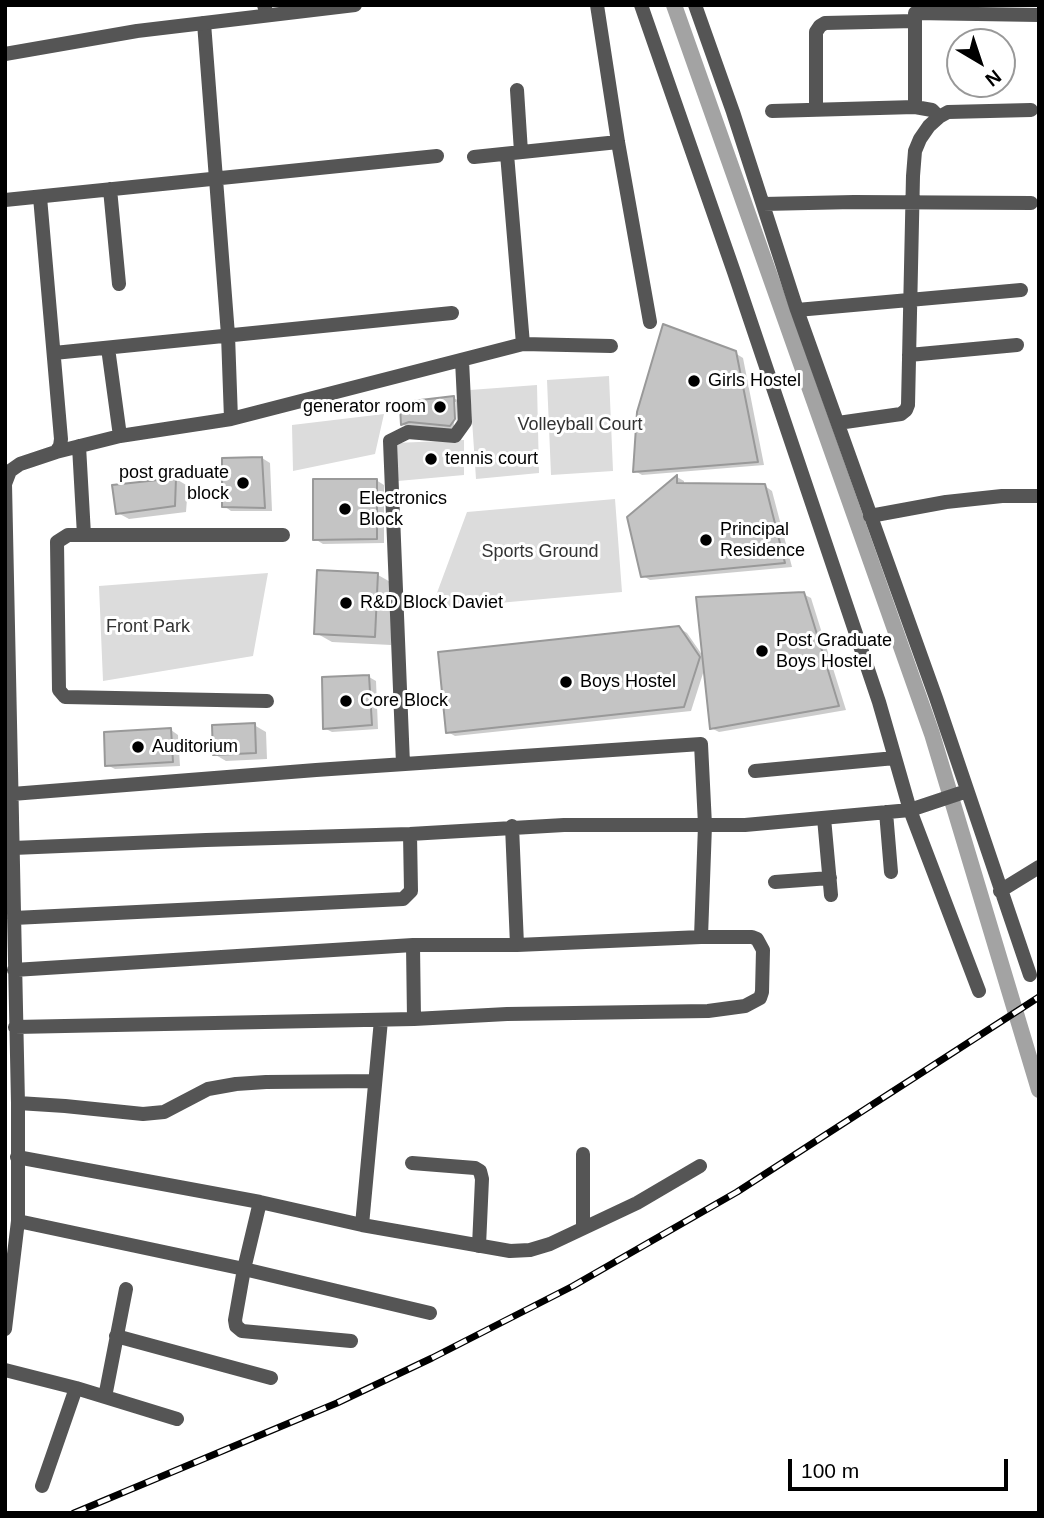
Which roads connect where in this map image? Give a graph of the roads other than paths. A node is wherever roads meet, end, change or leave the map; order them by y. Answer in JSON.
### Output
{"nodes":[{"id":1,"x":355,"y":5,"type":"edge"},
{"id":2,"x":597,"y":5,"type":"edge"},
{"id":3,"x":641,"y":5,"type":"edge"},
{"id":4,"x":695,"y":5,"type":"edge"},
{"id":5,"x":317,"y":7,"type":"edge"},
{"id":6,"x":265,"y":10,"type":"edge"},
{"id":7,"x":915,"y":13,"type":"edge"},
{"id":8,"x":1039,"y":15,"type":"edge"},
{"id":9,"x":204,"y":23,"type":"junction"},
{"id":10,"x":5,"y":54,"type":"edge"},
{"id":11,"x":517,"y":90,"type":"dead end"},
{"id":12,"x":915,"y":107,"type":"junction"},
{"id":13,"x":816,"y":108,"type":"junction"},
{"id":14,"x":1031,"y":110,"type":"dead end"},
{"id":15,"x":772,"y":111,"type":"dead end"},
{"id":16,"x":939,"y":117,"type":"junction"},
{"id":17,"x":618,"y":142,"type":"junction"},
{"id":18,"x":514,"y":153,"type":"junction"},
{"id":19,"x":437,"y":156,"type":"dead end"},
{"id":20,"x":474,"y":157,"type":"dead end"},
{"id":21,"x":216,"y":180,"type":"junction"},
{"id":22,"x":110,"y":188,"type":"junction"},
{"id":23,"x":40,"y":197,"type":"junction"},
{"id":24,"x":5,"y":200,"type":"edge"},
{"id":25,"x":913,"y":203,"type":"junction"},
{"id":26,"x":1031,"y":203,"type":"dead end"},
{"id":27,"x":763,"y":204,"type":"junction"},
{"id":28,"x":119,"y":284,"type":"dead end"},
{"id":29,"x":1021,"y":290,"type":"dead end"},
{"id":30,"x":909,"y":300,"type":"junction"},
{"id":31,"x":797,"y":310,"type":"junction"},
{"id":32,"x":452,"y":313,"type":"dead end"},
{"id":33,"x":650,"y":322,"type":"dead end"},
{"id":34,"x":228,"y":335,"type":"junction"},
{"id":35,"x":523,"y":344,"type":"junction"},
{"id":36,"x":1017,"y":345,"type":"dead end"},
{"id":37,"x":611,"y":346,"type":"dead end"},
{"id":38,"x":108,"y":348,"type":"junction"},
{"id":39,"x":54,"y":354,"type":"junction"},
{"id":40,"x":909,"y":355,"type":"junction"},
{"id":41,"x":463,"y":360,"type":"junction"},
{"id":42,"x":231,"y":419,"type":"junction"},
{"id":43,"x":838,"y":423,"type":"junction"},
{"id":44,"x":120,"y":436,"type":"junction"},
{"id":45,"x":79,"y":446,"type":"junction"},
{"id":46,"x":56,"y":452,"type":"junction"},
{"id":47,"x":1039,"y":496,"type":"edge"},
{"id":48,"x":870,"y":516,"type":"junction"},
{"id":49,"x":84,"y":535,"type":"junction"},
{"id":50,"x":283,"y":535,"type":"dead end"},
{"id":51,"x":267,"y":701,"type":"dead end"},
{"id":52,"x":895,"y":758,"type":"junction"},
{"id":53,"x":403,"y":764,"type":"junction"},
{"id":54,"x":755,"y":771,"type":"dead end"},
{"id":55,"x":960,"y":793,"type":"junction"},
{"id":56,"x":12,"y":794,"type":"junction"},
{"id":57,"x":917,"y":807,"type":"junction"},
{"id":58,"x":886,"y":812,"type":"junction"},
{"id":59,"x":824,"y":818,"type":"junction"},
{"id":60,"x":705,"y":825,"type":"junction"},
{"id":61,"x":512,"y":826,"type":"junction"},
{"id":62,"x":410,"y":834,"type":"junction"},
{"id":63,"x":13,"y":848,"type":"junction"},
{"id":64,"x":1039,"y":867,"type":"edge"},
{"id":65,"x":891,"y":872,"type":"dead end"},
{"id":66,"x":830,"y":878,"type":"junction"},
{"id":67,"x":775,"y":882,"type":"dead end"},
{"id":68,"x":1000,"y":891,"type":"junction"},
{"id":69,"x":831,"y":895,"type":"dead end"},
{"id":70,"x":14,"y":918,"type":"junction"},
{"id":71,"x":701,"y":937,"type":"junction"},
{"id":72,"x":413,"y":945,"type":"junction"},
{"id":73,"x":517,"y":945,"type":"junction"},
{"id":74,"x":14,"y":970,"type":"junction"},
{"id":75,"x":1030,"y":975,"type":"dead end"},
{"id":76,"x":979,"y":991,"type":"dead end"},
{"id":77,"x":414,"y":1019,"type":"junction"},
{"id":78,"x":381,"y":1020,"type":"junction"},
{"id":79,"x":15,"y":1027,"type":"junction"},
{"id":80,"x":375,"y":1081,"type":"junction"},
{"id":81,"x":18,"y":1103,"type":"junction"},
{"id":82,"x":583,"y":1154,"type":"dead end"},
{"id":83,"x":17,"y":1157,"type":"junction"},
{"id":84,"x":412,"y":1163,"type":"dead end"},
{"id":85,"x":700,"y":1166,"type":"dead end"},
{"id":86,"x":260,"y":1202,"type":"junction"},
{"id":87,"x":18,"y":1221,"type":"junction"},
{"id":88,"x":362,"y":1225,"type":"junction"},
{"id":89,"x":583,"y":1228,"type":"junction"},
{"id":90,"x":479,"y":1246,"type":"junction"},
{"id":91,"x":244,"y":1269,"type":"junction"},
{"id":92,"x":126,"y":1289,"type":"dead end"},
{"id":93,"x":430,"y":1313,"type":"dead end"},
{"id":94,"x":5,"y":1329,"type":"edge"},
{"id":95,"x":116,"y":1336,"type":"junction"},
{"id":96,"x":351,"y":1341,"type":"dead end"},
{"id":97,"x":5,"y":1370,"type":"edge"},
{"id":98,"x":271,"y":1378,"type":"dead end"},
{"id":99,"x":76,"y":1388,"type":"junction"},
{"id":100,"x":105,"y":1397,"type":"junction"},
{"id":101,"x":177,"y":1419,"type":"dead end"},
{"id":102,"x":42,"y":1486,"type":"dead end"}],
"edges":[{"from":1,"to":5,"type":"street"},
{"from":2,"to":17,"type":"street"},
{"from":3,"to":52,"type":"street"},
{"from":4,"to":27,"type":"street"},
{"from":5,"to":6,"type":"street"},
{"from":6,"to":9,"type":"street"},
{"from":7,"to":8,"type":"street"},
{"from":7,"to":12,"type":"street"},
{"from":7,"to":13,"type":"street"},
{"from":9,"to":10,"type":"street"},
{"from":9,"to":21,"type":"street"},
{"from":11,"to":18,"type":"street"},
{"from":12,"to":13,"type":"street"},
{"from":12,"to":16,"type":"street"},
{"from":13,"to":15,"type":"street"},
{"from":14,"to":16,"type":"street"},
{"from":16,"to":25,"type":"street"},
{"from":17,"to":18,"type":"street"},
{"from":17,"to":33,"type":"street"},
{"from":18,"to":20,"type":"street"},
{"from":18,"to":35,"type":"street"},
{"from":19,"to":21,"type":"street"},
{"from":21,"to":22,"type":"street"},
{"from":21,"to":34,"type":"street"},
{"from":22,"to":23,"type":"street"},
{"from":22,"to":28,"type":"street"},
{"from":23,"to":24,"type":"street"},
{"from":23,"to":39,"type":"street"},
{"from":25,"to":26,"type":"street"},
{"from":25,"to":27,"type":"street"},
{"from":25,"to":30,"type":"street"},
{"from":27,"to":31,"type":"street"},
{"from":29,"to":30,"type":"street"},
{"from":30,"to":31,"type":"street"},
{"from":30,"to":40,"type":"street"},
{"from":31,"to":43,"type":"street"},
{"from":32,"to":34,"type":"street"},
{"from":34,"to":38,"type":"street"},
{"from":34,"to":42,"type":"street"},
{"from":35,"to":37,"type":"street"},
{"from":35,"to":41,"type":"street"},
{"from":36,"to":40,"type":"street"},
{"from":38,"to":39,"type":"street"},
{"from":38,"to":44,"type":"street"},
{"from":39,"to":46,"type":"street"},
{"from":40,"to":43,"type":"street"},
{"from":41,"to":42,"type":"street"},
{"from":41,"to":53,"type":"street"},
{"from":42,"to":44,"type":"street"},
{"from":43,"to":48,"type":"street"},
{"from":44,"to":45,"type":"street"},
{"from":45,"to":46,"type":"street"},
{"from":45,"to":49,"type":"street"},
{"from":46,"to":56,"type":"street"},
{"from":47,"to":48,"type":"street"},
{"from":48,"to":55,"type":"street"},
{"from":49,"to":50,"type":"street"},
{"from":49,"to":51,"type":"street"},
{"from":52,"to":54,"type":"street"},
{"from":52,"to":57,"type":"street"},
{"from":53,"to":56,"type":"street"},
{"from":53,"to":60,"type":"street"},
{"from":55,"to":57,"type":"street"},
{"from":55,"to":68,"type":"street"},
{"from":56,"to":63,"type":"street"},
{"from":57,"to":58,"type":"street"},
{"from":57,"to":76,"type":"street"},
{"from":58,"to":59,"type":"street"},
{"from":58,"to":65,"type":"street"},
{"from":59,"to":60,"type":"street"},
{"from":59,"to":66,"type":"street"},
{"from":60,"to":61,"type":"street"},
{"from":60,"to":71,"type":"street"},
{"from":61,"to":62,"type":"street"},
{"from":61,"to":73,"type":"street"},
{"from":62,"to":63,"type":"street"},
{"from":62,"to":70,"type":"street"},
{"from":63,"to":70,"type":"street"},
{"from":64,"to":68,"type":"street"},
{"from":66,"to":67,"type":"street"},
{"from":66,"to":69,"type":"street"},
{"from":68,"to":75,"type":"street"},
{"from":70,"to":74,"type":"street"},
{"from":71,"to":73,"type":"street"},
{"from":71,"to":77,"type":"street"},
{"from":72,"to":73,"type":"street"},
{"from":72,"to":74,"type":"street"},
{"from":72,"to":77,"type":"street"},
{"from":74,"to":79,"type":"street"},
{"from":77,"to":78,"type":"street"},
{"from":78,"to":79,"type":"street"},
{"from":78,"to":80,"type":"street"},
{"from":79,"to":81,"type":"street"},
{"from":80,"to":81,"type":"street"},
{"from":80,"to":88,"type":"street"},
{"from":81,"to":83,"type":"street"},
{"from":82,"to":89,"type":"street"},
{"from":83,"to":86,"type":"street"},
{"from":83,"to":87,"type":"street"},
{"from":84,"to":90,"type":"street"},
{"from":85,"to":89,"type":"street"},
{"from":86,"to":88,"type":"street"},
{"from":86,"to":91,"type":"street"},
{"from":87,"to":91,"type":"street"},
{"from":87,"to":94,"type":"street"},
{"from":88,"to":90,"type":"street"},
{"from":89,"to":90,"type":"street"},
{"from":91,"to":93,"type":"street"},
{"from":91,"to":96,"type":"street"},
{"from":92,"to":95,"type":"street"},
{"from":95,"to":98,"type":"street"},
{"from":95,"to":100,"type":"street"},
{"from":97,"to":99,"type":"street"},
{"from":99,"to":100,"type":"street"},
{"from":99,"to":102,"type":"street"},
{"from":100,"to":101,"type":"street"}]}
